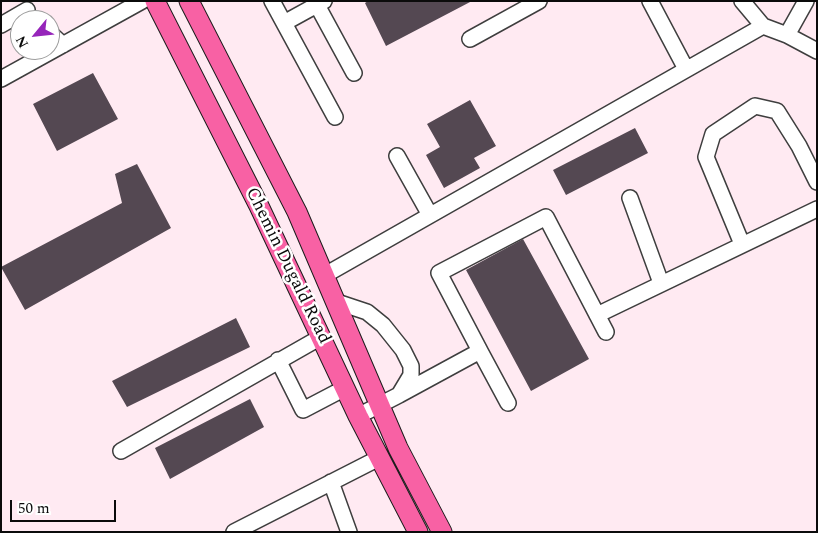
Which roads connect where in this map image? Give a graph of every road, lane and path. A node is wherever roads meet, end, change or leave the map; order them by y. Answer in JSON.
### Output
{"nodes":[{"id":1,"x":142,"y":1,"type":"edge"},
{"id":2,"x":155,"y":1,"type":"edge"},
{"id":3,"x":189,"y":1,"type":"edge"},
{"id":4,"x":272,"y":1,"type":"edge"},
{"id":5,"x":539,"y":1,"type":"edge"},
{"id":6,"x":650,"y":1,"type":"edge"},
{"id":7,"x":742,"y":1,"type":"edge"},
{"id":8,"x":806,"y":1,"type":"edge"},
{"id":9,"x":320,"y":3,"type":"edge"},
{"id":10,"x":284,"y":23,"type":"junction"},
{"id":11,"x":763,"y":26,"type":"junction"},
{"id":12,"x":787,"y":35,"type":"junction"},
{"id":13,"x":470,"y":40,"type":"dead end"},
{"id":14,"x":60,"y":42,"type":"edge"},
{"id":15,"x":63,"y":45,"type":"junction"},
{"id":16,"x":817,"y":51,"type":"edge"},
{"id":17,"x":686,"y":69,"type":"junction"},
{"id":18,"x":354,"y":74,"type":"dead end"},
{"id":19,"x":1,"y":79,"type":"edge"},
{"id":20,"x":335,"y":117,"type":"dead end"},
{"id":21,"x":397,"y":156,"type":"dead end"},
{"id":22,"x":817,"y":182,"type":"edge"},
{"id":23,"x":630,"y":198,"type":"dead end"},
{"id":24,"x":817,"y":209,"type":"edge"},
{"id":25,"x":430,"y":215,"type":"junction"},
{"id":26,"x":742,"y":244,"type":"junction"},
{"id":27,"x":325,"y":275,"type":"junction"},
{"id":28,"x":661,"y":283,"type":"junction"},
{"id":29,"x":337,"y":302,"type":"junction"},
{"id":30,"x":597,"y":315,"type":"junction"},
{"id":31,"x":606,"y":332,"type":"dead end"},
{"id":32,"x":321,"y":337,"type":"junction"},
{"id":33,"x":480,"y":351,"type":"junction"},
{"id":34,"x":278,"y":360,"type":"junction"},
{"id":35,"x":345,"y":388,"type":"junction"},
{"id":36,"x":399,"y":395,"type":"junction"},
{"id":37,"x":508,"y":403,"type":"dead end"},
{"id":38,"x":380,"y":405,"type":"junction"},
{"id":39,"x":358,"y":416,"type":"junction"},
{"id":40,"x":121,"y":451,"type":"dead end"},
{"id":41,"x":379,"y":458,"type":"junction"},
{"id":42,"x":331,"y":482,"type":"junction"},
{"id":43,"x":234,"y":532,"type":"edge"},
{"id":44,"x":349,"y":532,"type":"edge"},
{"id":45,"x":418,"y":532,"type":"edge"},
{"id":46,"x":442,"y":532,"type":"edge"}],
"edges":[{"from":1,"to":15,"type":"street"},
{"from":2,"to":32,"type":"main road","name":"Chemin Dugald Road"},
{"from":3,"to":27,"type":"main road","name":"Chemin Dugald Road"},
{"from":4,"to":10,"type":"street"},
{"from":5,"to":13,"type":"street"},
{"from":6,"to":17,"type":"street"},
{"from":7,"to":11,"type":"street"},
{"from":8,"to":12,"type":"street"},
{"from":9,"to":10,"type":"street"},
{"from":9,"to":18,"type":"street"},
{"from":10,"to":20,"type":"street"},
{"from":11,"to":12,"type":"street"},
{"from":11,"to":17,"type":"street"},
{"from":12,"to":16,"type":"street"},
{"from":14,"to":15,"type":"street"},
{"from":15,"to":19,"type":"street"},
{"from":17,"to":25,"type":"street"},
{"from":21,"to":25,"type":"street"},
{"from":22,"to":26,"type":"street"},
{"from":23,"to":28,"type":"street"},
{"from":24,"to":26,"type":"street"},
{"from":25,"to":27,"type":"street"},
{"from":26,"to":28,"type":"street"},
{"from":27,"to":29,"type":"main road","name":"Chemin Dugald Road"},
{"from":28,"to":30,"type":"street"},
{"from":29,"to":36,"type":"street"},
{"from":29,"to":38,"type":"main road","name":"Chemin Dugald Road"},
{"from":30,"to":31,"type":"street"},
{"from":30,"to":33,"type":"street"},
{"from":32,"to":34,"type":"street"},
{"from":32,"to":35,"type":"main road","name":"Chemin Dugald Road"},
{"from":33,"to":36,"type":"street"},
{"from":33,"to":37,"type":"street"},
{"from":34,"to":35,"type":"street"},
{"from":34,"to":40,"type":"street"},
{"from":35,"to":39,"type":"main road","name":"Chemin Dugald Road"},
{"from":36,"to":38,"type":"street"},
{"from":38,"to":39,"type":"street"},
{"from":38,"to":46,"type":"main road","name":"Chemin Dugald Road"},
{"from":39,"to":41,"type":"main road","name":"Chemin Dugald Road"},
{"from":41,"to":42,"type":"street"},
{"from":41,"to":45,"type":"main road","name":"Chemin Dugald Road"},
{"from":42,"to":43,"type":"street"},
{"from":42,"to":44,"type":"street"}]}
